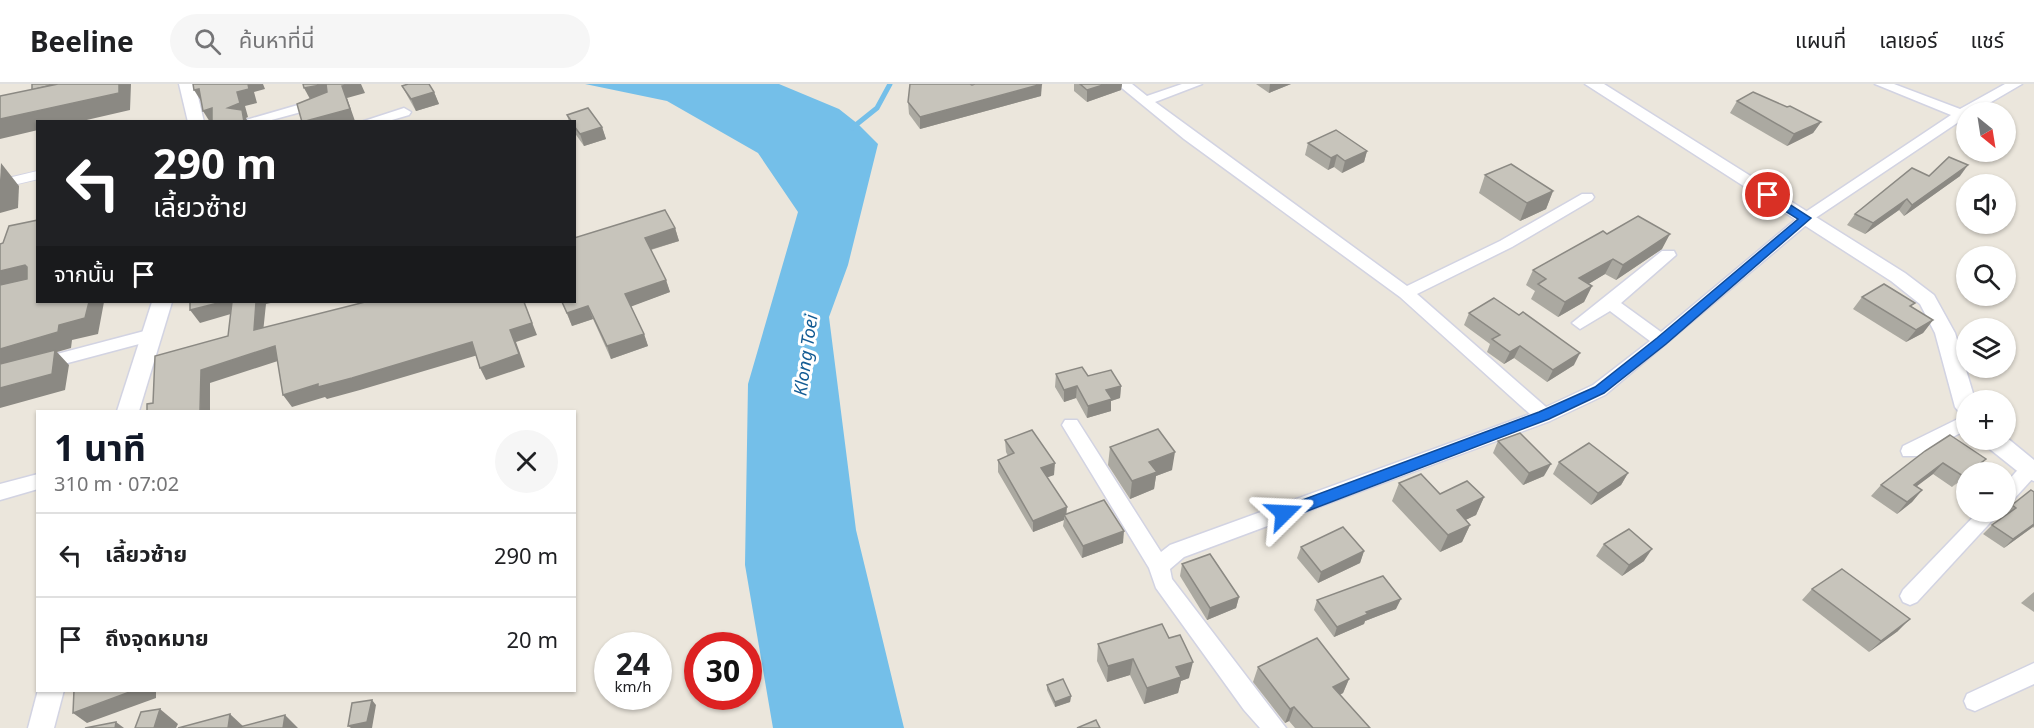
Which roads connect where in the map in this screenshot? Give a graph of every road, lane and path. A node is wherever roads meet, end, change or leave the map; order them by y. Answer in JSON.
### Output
{"nodes":[{"id":1,"x":187,"y":84,"type":"edge"},
{"id":2,"x":1124,"y":84,"type":"edge"},
{"id":3,"x":1195,"y":84,"type":"edge"},
{"id":4,"x":1593,"y":84,"type":"edge"},
{"id":5,"x":1882,"y":84,"type":"edge"},
{"id":6,"x":2015,"y":84,"type":"edge"},
{"id":7,"x":326,"y":101,"type":"edge"},
{"id":8,"x":1146,"y":101,"type":"junction"},
{"id":9,"x":1983,"y":102,"type":"edge"},
{"id":10,"x":404,"y":112,"type":"dead end"},
{"id":11,"x":1956,"y":112,"type":"edge"},
{"id":12,"x":1956,"y":117,"type":"edge"},
{"id":13,"x":196,"y":120,"type":"edge"},
{"id":14,"x":254,"y":120,"type":"edge"},
{"id":15,"x":376,"y":120,"type":"edge"},
{"id":16,"x":36,"y":175,"type":"edge"},
{"id":17,"x":0,"y":184,"type":"edge"},
{"id":18,"x":1587,"y":197,"type":"dead end"},
{"id":19,"x":1806,"y":218,"type":"junction"},
{"id":20,"x":1668,"y":255,"type":"dead end"},
{"id":21,"x":1406,"y":293,"type":"junction"},
{"id":22,"x":162,"y":303,"type":"edge"},
{"id":23,"x":1610,"y":303,"type":"junction"},
{"id":24,"x":1581,"y":323,"type":"dead end"},
{"id":25,"x":152,"y":335,"type":"junction"},
{"id":26,"x":1661,"y":341,"type":"junction"},
{"id":27,"x":0,"y":375,"type":"edge"},
{"id":28,"x":1961,"y":390,"type":"edge"},
{"id":29,"x":128,"y":410,"type":"edge"},
{"id":30,"x":1544,"y":416,"type":"junction"},
{"id":31,"x":1071,"y":425,"type":"dead end"},
{"id":32,"x":1956,"y":427,"type":"edge"},
{"id":33,"x":2007,"y":450,"type":"edge"},
{"id":34,"x":1910,"y":451,"type":"dead end"},
{"id":35,"x":2032,"y":470,"type":"edge"},
{"id":36,"x":36,"y":482,"type":"edge"},
{"id":37,"x":2016,"y":485,"type":"edge"},
{"id":38,"x":0,"y":492,"type":"edge"},
{"id":39,"x":1980,"y":522,"type":"edge"},
{"id":40,"x":1159,"y":566,"type":"junction"},
{"id":41,"x":1910,"y":596,"type":"dead end"},
{"id":42,"x":2034,"y":673,"type":"edge"},
{"id":43,"x":50,"y":692,"type":"edge"},
{"id":44,"x":1975,"y":701,"type":"dead end"},
{"id":45,"x":41,"y":728,"type":"edge"},
{"id":46,"x":1275,"y":728,"type":"edge"}],
"edges":[{"from":1,"to":13,"type":"street"},
{"from":2,"to":8,"type":"street"},
{"from":3,"to":8,"type":"street"},
{"from":4,"to":19,"type":"street"},
{"from":5,"to":11,"type":"street"},
{"from":6,"to":9,"type":"street"},
{"from":7,"to":14,"type":"street"},
{"from":8,"to":21,"type":"street"},
{"from":10,"to":15,"type":"street"},
{"from":12,"to":19,"type":"street"},
{"from":16,"to":17,"type":"lane"},
{"from":18,"to":21,"type":"street"},
{"from":19,"to":26,"type":"street"},
{"from":19,"to":28,"type":"street"},
{"from":20,"to":23,"type":"street"},
{"from":21,"to":30,"type":"street"},
{"from":22,"to":25,"type":"street"},
{"from":23,"to":24,"type":"street"},
{"from":23,"to":26,"type":"street"},
{"from":25,"to":27,"type":"street"},
{"from":25,"to":29,"type":"street"},
{"from":26,"to":30,"type":"street"},
{"from":30,"to":40,"type":"street"},
{"from":31,"to":40,"type":"street"},
{"from":32,"to":34,"type":"street"},
{"from":33,"to":35,"type":"street"},
{"from":35,"to":37,"type":"street"},
{"from":36,"to":38,"type":"street"},
{"from":39,"to":41,"type":"street"},
{"from":40,"to":46,"type":"street"},
{"from":42,"to":44,"type":"street"},
{"from":43,"to":45,"type":"street"}]}
